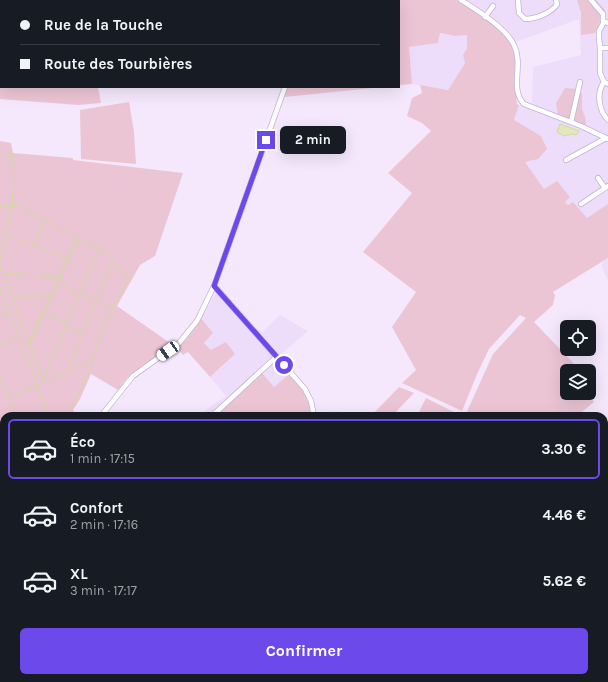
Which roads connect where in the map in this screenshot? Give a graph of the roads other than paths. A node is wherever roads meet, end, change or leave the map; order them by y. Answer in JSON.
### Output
{"nodes":[{"id":1,"x":461,"y":0,"type":"edge"},
{"id":2,"x":518,"y":0,"type":"edge"},
{"id":3,"x":556,"y":0,"type":"edge"},
{"id":4,"x":591,"y":0,"type":"edge"},
{"id":5,"x":492,"y":6,"type":"dead end"},
{"id":6,"x":606,"y":13,"type":"edge"},
{"id":7,"x":485,"y":17,"type":"junction"},
{"id":8,"x":606,"y":22,"type":"edge"},
{"id":9,"x":600,"y":48,"type":"junction"},
{"id":10,"x":608,"y":48,"type":"edge"},
{"id":11,"x":580,"y":82,"type":"dead end"},
{"id":12,"x":606,"y":83,"type":"edge"},
{"id":13,"x":285,"y":88,"type":"edge"},
{"id":14,"x":608,"y":120,"type":"edge"},
{"id":15,"x":571,"y":122,"type":"junction"},
{"id":16,"x":607,"y":139,"type":"edge"},
{"id":17,"x":566,"y":160,"type":"dead end"},
{"id":18,"x":598,"y":178,"type":"dead end"},
{"id":19,"x":607,"y":187,"type":"edge"},
{"id":20,"x":581,"y":204,"type":"dead end"},
{"id":21,"x":214,"y":286,"type":"junction"},
{"id":22,"x":276,"y":357,"type":"junction"},
{"id":23,"x":104,"y":412,"type":"edge"},
{"id":24,"x":216,"y":412,"type":"edge"},
{"id":25,"x":314,"y":412,"type":"edge"}],
"edges":[{"from":1,"to":7,"type":"street"},
{"from":2,"to":3,"type":"street"},
{"from":4,"to":6,"type":"street"},
{"from":5,"to":7,"type":"street"},
{"from":6,"to":8,"type":"street"},
{"from":7,"to":15,"type":"street"},
{"from":8,"to":9,"type":"street"},
{"from":9,"to":10,"type":"street"},
{"from":9,"to":12,"type":"street"},
{"from":11,"to":15,"type":"street"},
{"from":12,"to":14,"type":"street"},
{"from":13,"to":21,"type":"street"},
{"from":15,"to":16,"type":"street"},
{"from":16,"to":17,"type":"street"},
{"from":18,"to":19,"type":"street"},
{"from":19,"to":20,"type":"street"},
{"from":21,"to":22,"type":"street"},
{"from":21,"to":23,"type":"street"},
{"from":22,"to":24,"type":"street"},
{"from":22,"to":25,"type":"street"}]}
